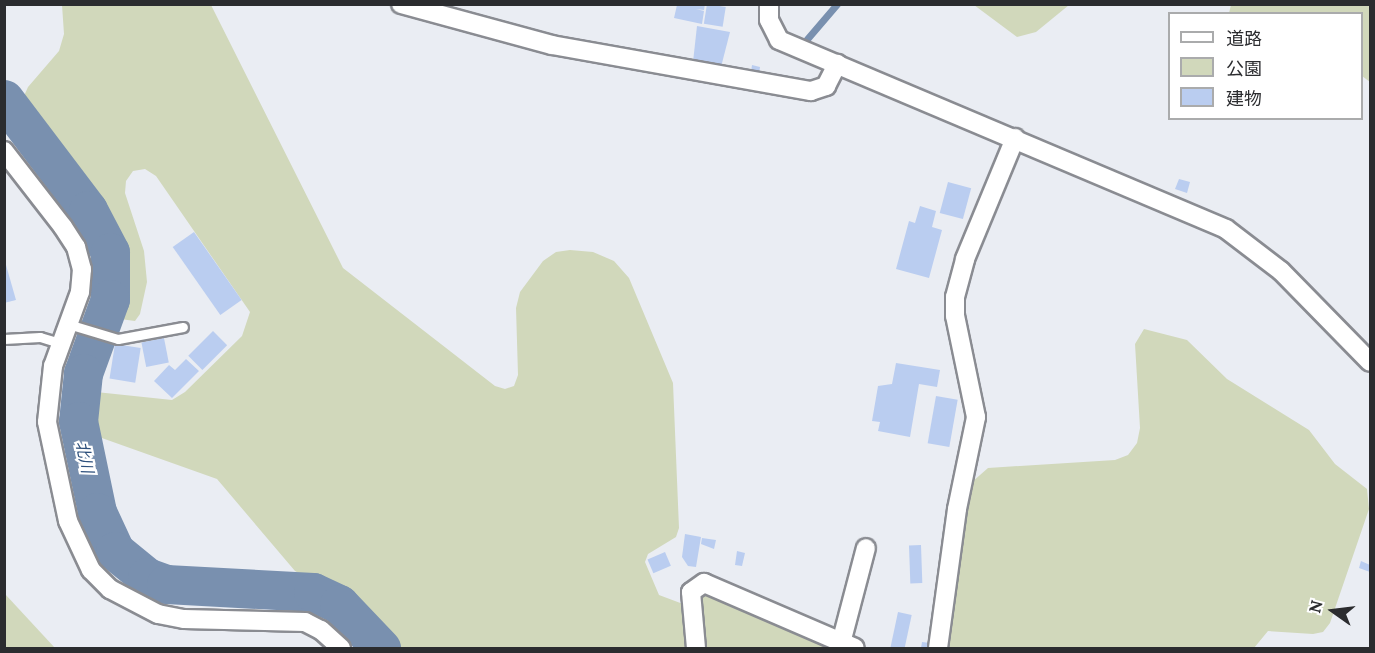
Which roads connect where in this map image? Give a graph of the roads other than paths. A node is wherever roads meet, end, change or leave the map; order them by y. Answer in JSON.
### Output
{"nodes":[{"id":1,"x":402,"y":4,"type":"edge"},
{"id":2,"x":769,"y":4,"type":"edge"},
{"id":3,"x":837,"y":64,"type":"junction"},
{"id":4,"x":1015,"y":138,"type":"junction"},
{"id":5,"x":4,"y":151,"type":"edge"},
{"id":6,"x":74,"y":327,"type":"junction"},
{"id":7,"x":183,"y":327,"type":"dead end"},
{"id":8,"x":4,"y":339,"type":"edge"},
{"id":9,"x":60,"y":343,"type":"junction"},
{"id":10,"x":1371,"y":362,"type":"edge"},
{"id":11,"x":866,"y":548,"type":"dead end"},
{"id":12,"x":848,"y":646,"type":"edge"},
{"id":13,"x":341,"y":648,"type":"edge"},
{"id":14,"x":696,"y":648,"type":"edge"},
{"id":15,"x":938,"y":648,"type":"edge"}],
"edges":[{"from":1,"to":3,"type":"street"},
{"from":2,"to":3,"type":"street"},
{"from":3,"to":4,"type":"street"},
{"from":4,"to":10,"type":"street"},
{"from":4,"to":15,"type":"street"},
{"from":5,"to":6,"type":"street"},
{"from":6,"to":7,"type":"lane"},
{"from":6,"to":9,"type":"street"},
{"from":8,"to":9,"type":"lane"},
{"from":9,"to":13,"type":"street"},
{"from":11,"to":12,"type":"street"},
{"from":12,"to":14,"type":"street"}]}
